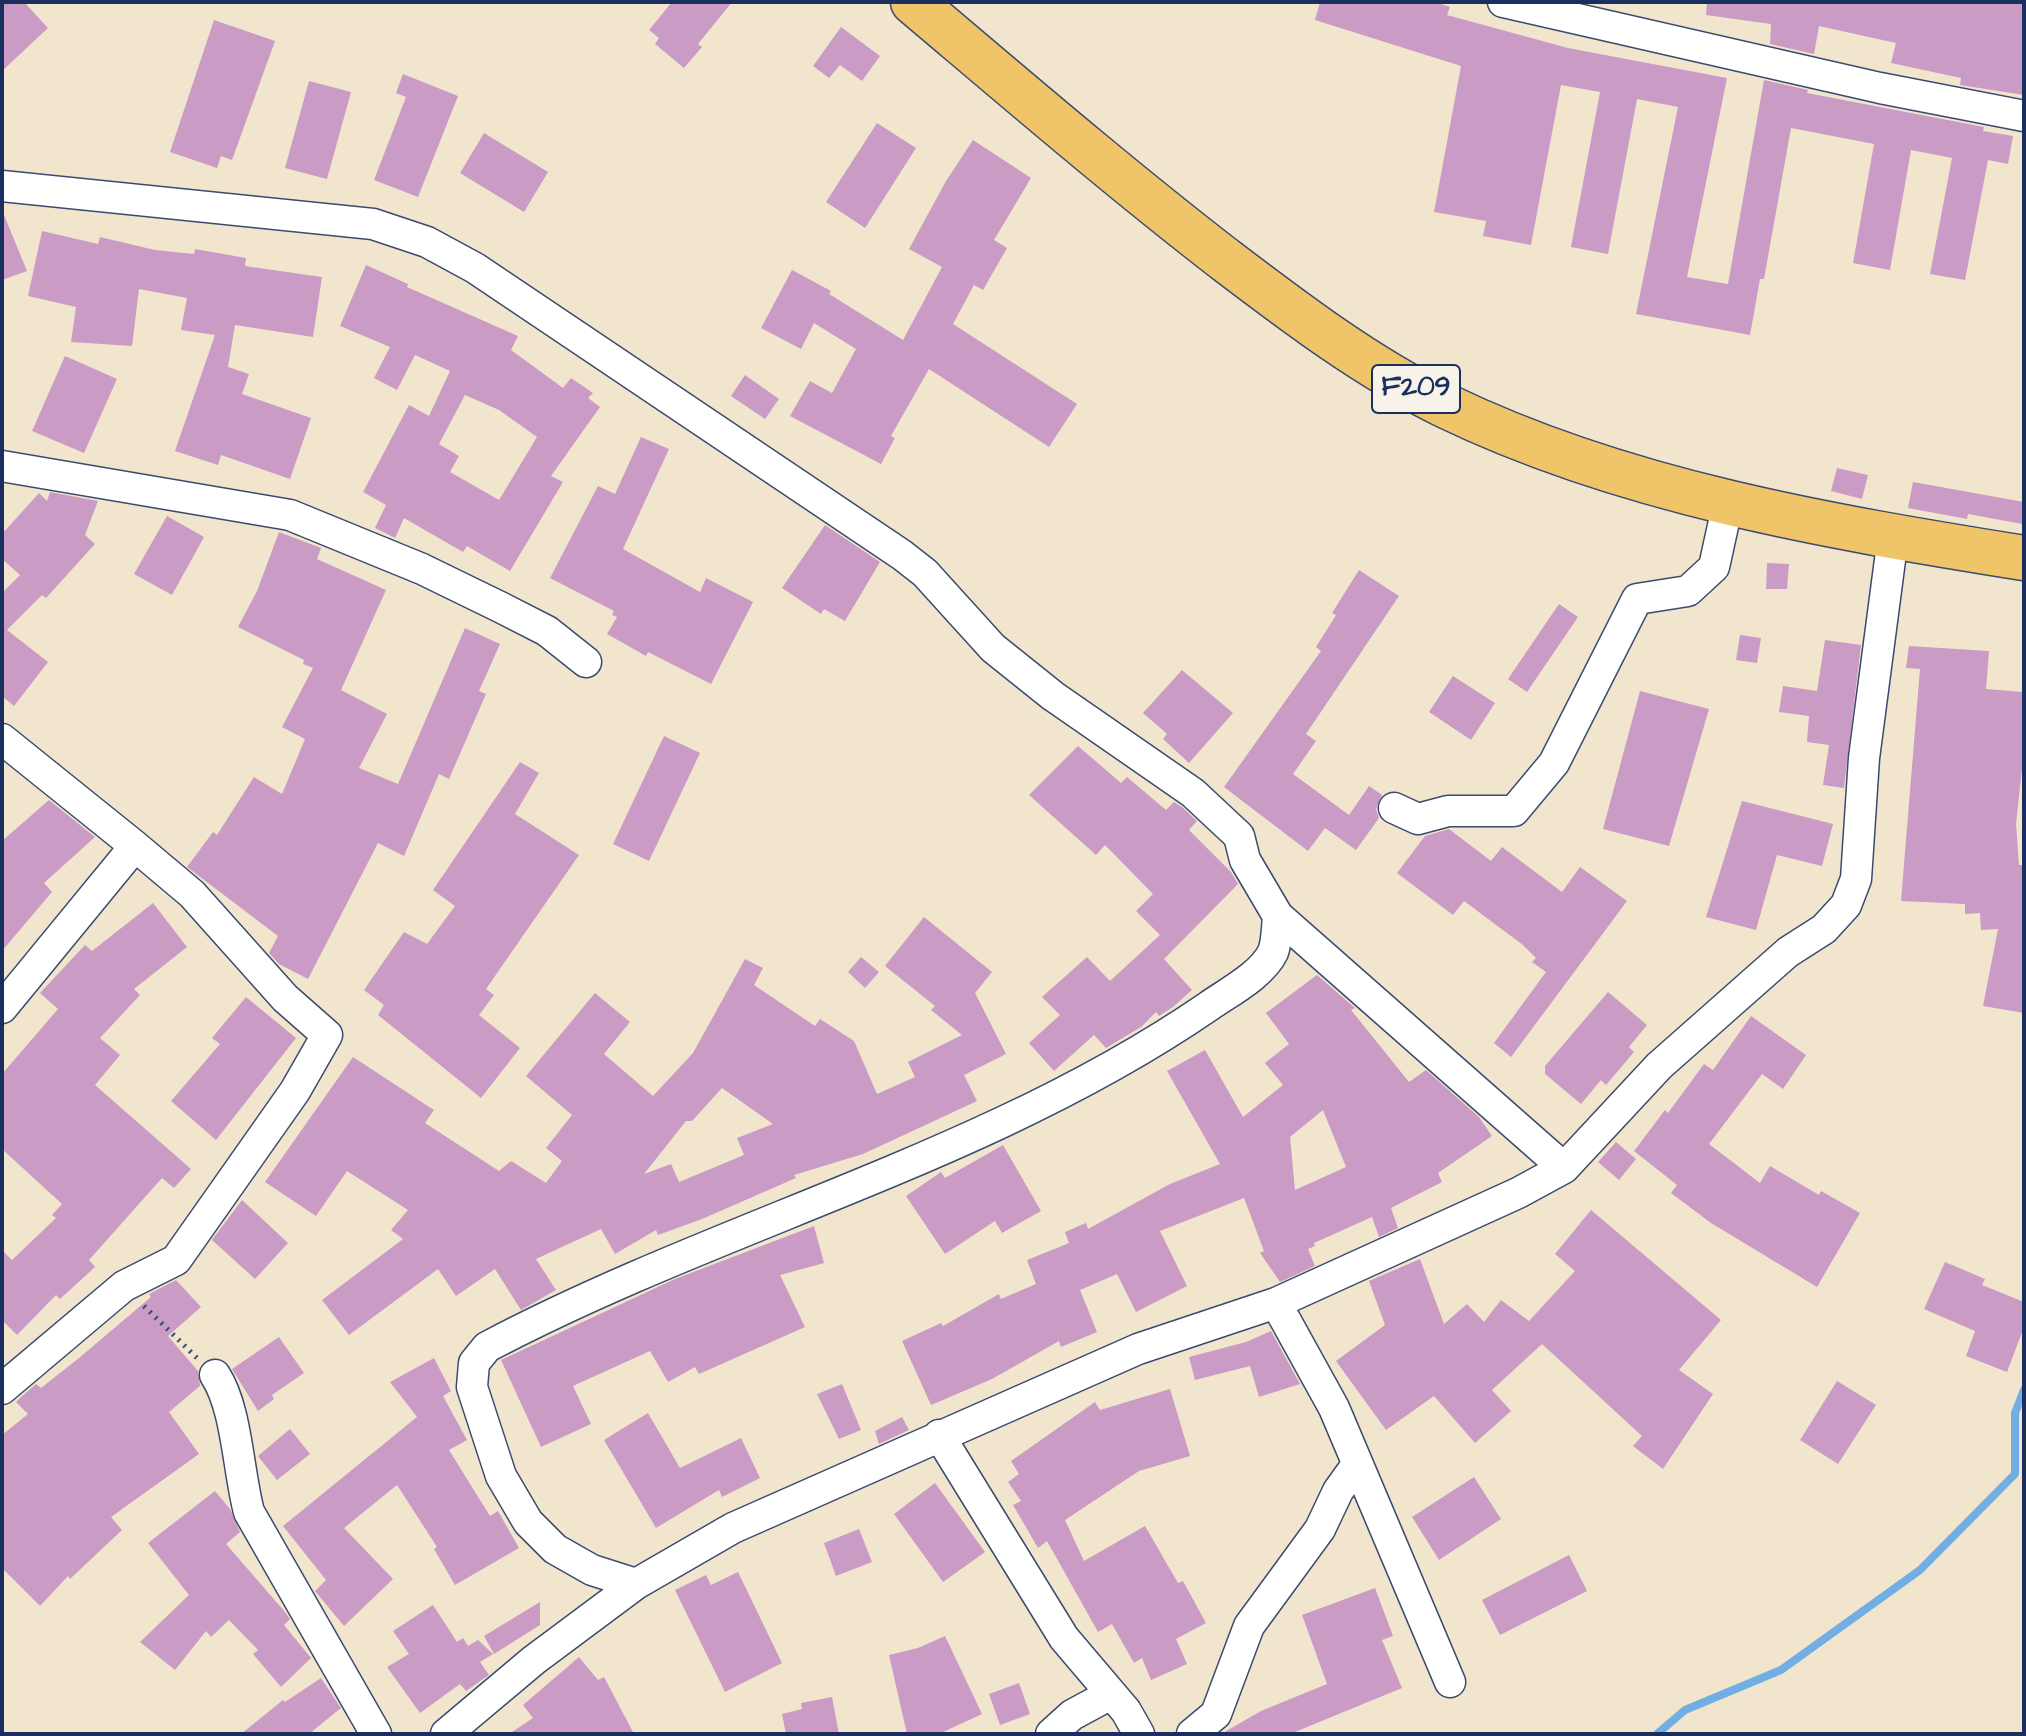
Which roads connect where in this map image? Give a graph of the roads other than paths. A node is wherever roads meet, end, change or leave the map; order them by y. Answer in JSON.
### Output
{"nodes":[{"id":1,"x":913,"y":2,"type":"edge"},
{"id":2,"x":1503,"y":2,"type":"edge"},
{"id":3,"x":2024,"y":116,"type":"edge"},
{"id":4,"x":2,"y":186,"type":"edge"},
{"id":5,"x":2,"y":466,"type":"edge"},
{"id":6,"x":1728,"y":503,"type":"junction"},
{"id":7,"x":1893,"y":537,"type":"junction"},
{"id":8,"x":2024,"y":558,"type":"edge"},
{"id":9,"x":586,"y":662,"type":"dead end"},
{"id":10,"x":2,"y":739,"type":"edge"},
{"id":11,"x":1394,"y":808,"type":"dead end"},
{"id":12,"x":135,"y":846,"type":"junction"},
{"id":13,"x":1278,"y":916,"type":"junction"},
{"id":14,"x":2,"y":1008,"type":"edge"},
{"id":15,"x":1564,"y":1168,"type":"junction"},
{"id":16,"x":1276,"y":1303,"type":"junction"},
{"id":17,"x":215,"y":1375,"type":"road end"},
{"id":18,"x":2,"y":1389,"type":"edge"},
{"id":19,"x":939,"y":1435,"type":"junction"},
{"id":20,"x":1356,"y":1466,"type":"junction"},
{"id":21,"x":636,"y":1584,"type":"junction"},
{"id":22,"x":1450,"y":1682,"type":"dead end"},
{"id":23,"x":1109,"y":1695,"type":"junction"},
{"id":24,"x":376,"y":1734,"type":"edge"},
{"id":25,"x":446,"y":1734,"type":"edge"},
{"id":26,"x":1051,"y":1734,"type":"edge"},
{"id":27,"x":1139,"y":1734,"type":"edge"},
{"id":28,"x":1192,"y":1734,"type":"edge"}],
"edges":[{"from":1,"to":6,"type":"main road","number":"F209"},
{"from":2,"to":3,"type":"street"},
{"from":4,"to":13,"type":"street"},
{"from":5,"to":9,"type":"street"},
{"from":6,"to":7,"type":"main road","number":"F209"},
{"from":6,"to":11,"type":"street"},
{"from":7,"to":8,"type":"main road","number":"F209"},
{"from":7,"to":15,"type":"street"},
{"from":10,"to":12,"type":"street"},
{"from":12,"to":14,"type":"street"},
{"from":12,"to":18,"type":"street"},
{"from":13,"to":15,"type":"street"},
{"from":13,"to":21,"type":"street"},
{"from":15,"to":16,"type":"street"},
{"from":16,"to":19,"type":"street"},
{"from":16,"to":20,"type":"street"},
{"from":17,"to":24,"type":"street"},
{"from":19,"to":21,"type":"street"},
{"from":19,"to":23,"type":"street"},
{"from":20,"to":22,"type":"street"},
{"from":20,"to":28,"type":"street"},
{"from":21,"to":25,"type":"street"},
{"from":23,"to":26,"type":"street"},
{"from":23,"to":27,"type":"street"}]}
